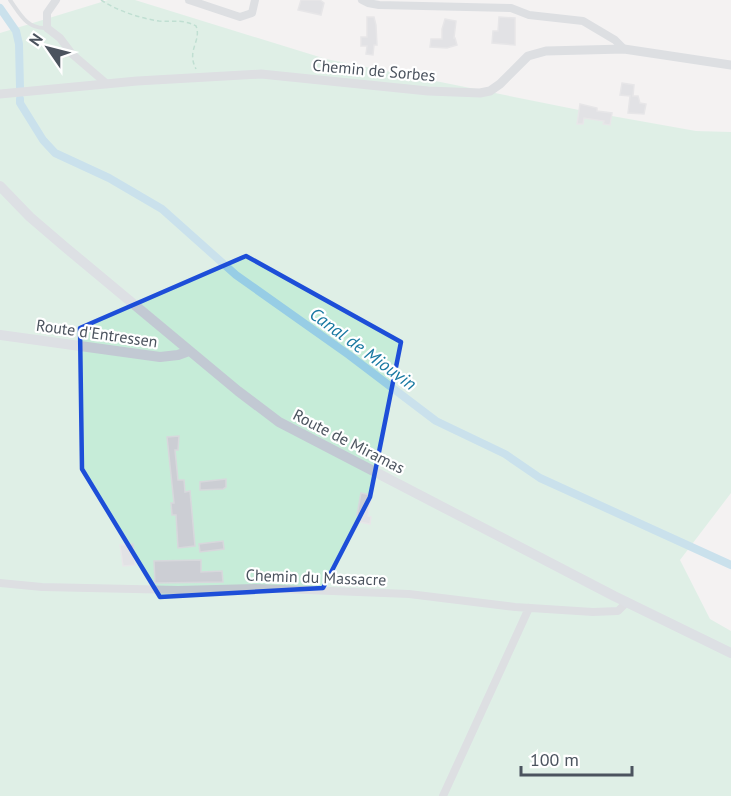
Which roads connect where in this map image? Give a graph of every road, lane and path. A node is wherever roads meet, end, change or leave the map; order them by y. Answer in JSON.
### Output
{"nodes":[{"id":1,"x":10,"y":0,"type":"edge"},
{"id":2,"x":56,"y":0,"type":"edge"},
{"id":3,"x":100,"y":0,"type":"edge"},
{"id":4,"x":189,"y":0,"type":"edge"},
{"id":5,"x":255,"y":0,"type":"edge"},
{"id":6,"x":362,"y":0,"type":"edge"},
{"id":7,"x":498,"y":3,"type":"edge"},
{"id":8,"x":47,"y":28,"type":"junction"},
{"id":9,"x":624,"y":50,"type":"junction"},
{"id":10,"x":731,"y":65,"type":"edge"},
{"id":11,"x":201,"y":78,"type":"junction"},
{"id":12,"x":107,"y":84,"type":"junction"},
{"id":13,"x":0,"y":94,"type":"edge"},
{"id":14,"x":0,"y":186,"type":"edge"},
{"id":15,"x":0,"y":335,"type":"edge"},
{"id":16,"x":189,"y":351,"type":"junction"},
{"id":17,"x":0,"y":583,"type":"edge"},
{"id":18,"x":627,"y":602,"type":"junction"},
{"id":19,"x":529,"y":608,"type":"junction"},
{"id":20,"x":731,"y":653,"type":"edge"},
{"id":21,"x":443,"y":796,"type":"edge"}],
"edges":[{"from":1,"to":8,"type":"lane"},
{"from":2,"to":8,"type":"street"},
{"from":3,"to":11,"type":"path"},
{"from":4,"to":5,"type":"street"},
{"from":6,"to":7,"type":"street"},
{"from":7,"to":9,"type":"street"},
{"from":8,"to":12,"type":"street"},
{"from":9,"to":10,"type":"street","name":"Chemin de Sorbes"},
{"from":9,"to":11,"type":"street","name":"Chemin de Sorbes"},
{"from":11,"to":12,"type":"street","name":"Chemin de Sorbes"},
{"from":12,"to":13,"type":"street","name":"Chemin de Sorbes"},
{"from":14,"to":16,"type":"main road","name":"Route de Miramas"},
{"from":15,"to":16,"type":"main road","name":"Route d'Entressen"},
{"from":16,"to":18,"type":"main road","name":"Route de Miramas"},
{"from":17,"to":19,"type":"street","name":"Chemin du Massacre"},
{"from":18,"to":19,"type":"street","name":"Chemin du Massacre"},
{"from":18,"to":20,"type":"main road","name":"Route de Miramas"},
{"from":19,"to":21,"type":"street"}]}
